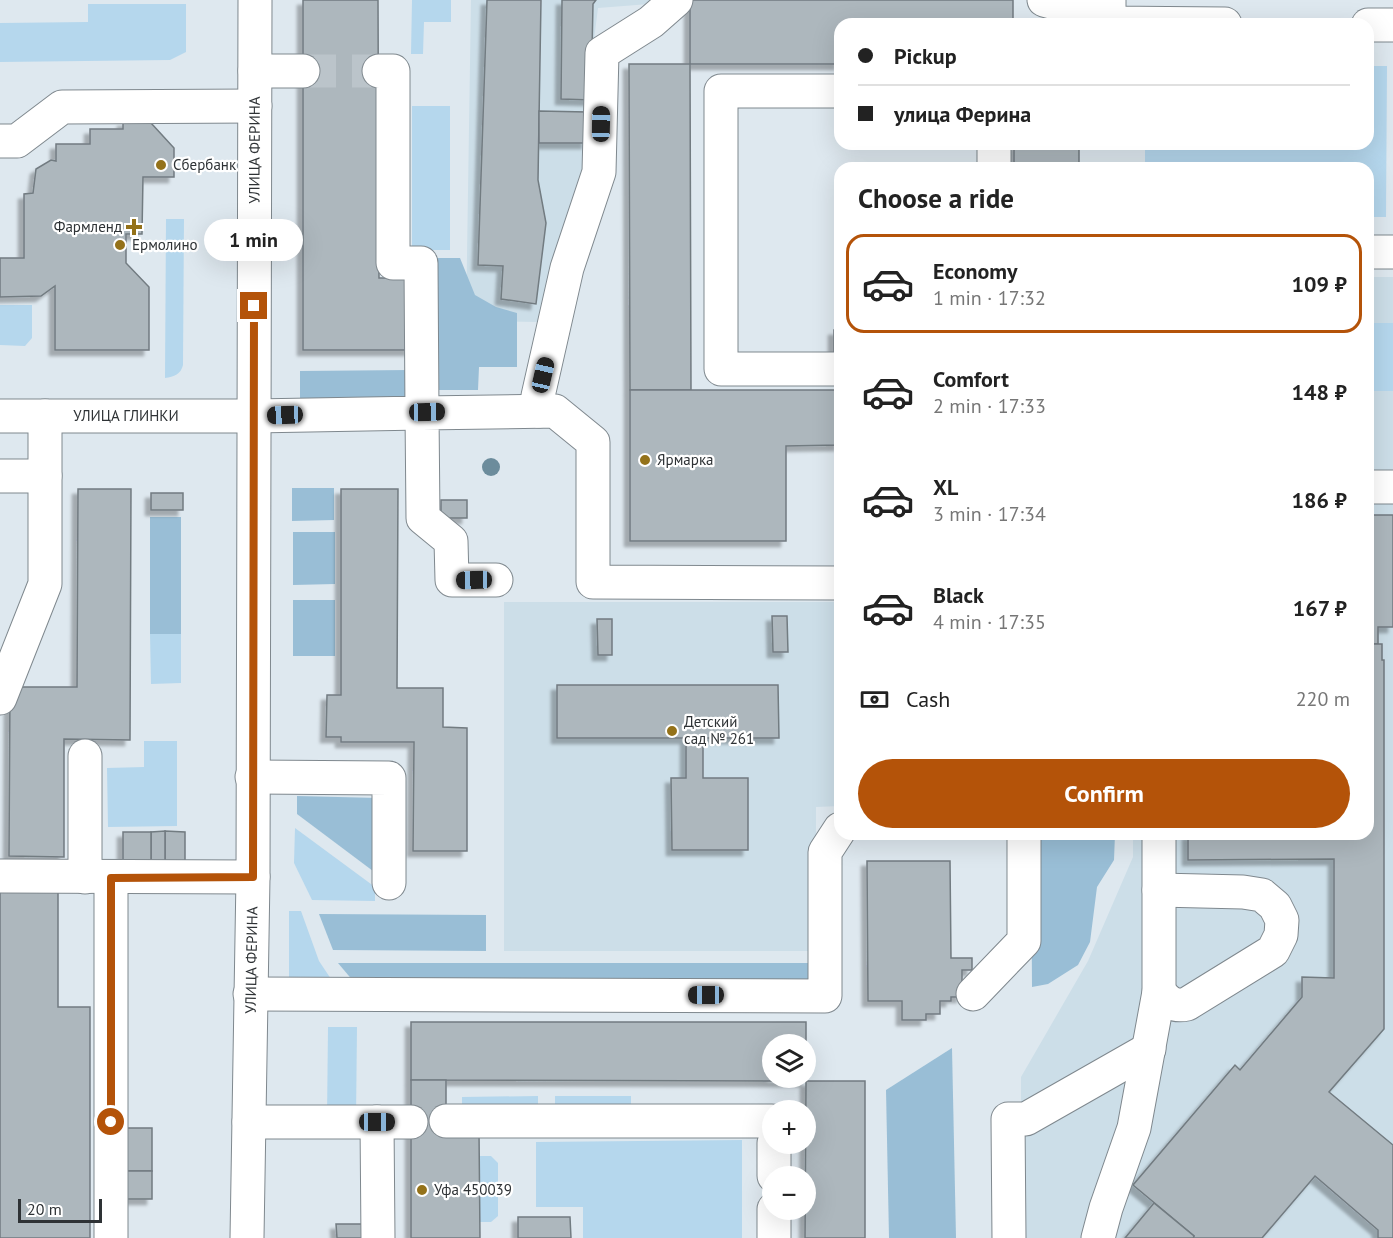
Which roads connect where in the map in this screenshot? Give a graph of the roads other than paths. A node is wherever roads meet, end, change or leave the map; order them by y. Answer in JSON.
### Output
{"nodes":[{"id":1,"x":255,"y":0,"type":"edge"},
{"id":2,"x":676,"y":0,"type":"edge"},
{"id":3,"x":1044,"y":0,"type":"edge"},
{"id":4,"x":1109,"y":0,"type":"edge"},
{"id":5,"x":1100,"y":18,"type":"edge"},
{"id":6,"x":1109,"y":18,"type":"edge"},
{"id":7,"x":1374,"y":25,"type":"edge"},
{"id":8,"x":1393,"y":25,"type":"edge"},
{"id":9,"x":255,"y":71,"type":"junction"},
{"id":10,"x":303,"y":71,"type":"tunnel mouth"},
{"id":11,"x":379,"y":71,"type":"dead end"},
{"id":12,"x":834,"y":91,"type":"edge"},
{"id":13,"x":255,"y":106,"type":"junction"},
{"id":14,"x":0,"y":141,"type":"edge"},
{"id":15,"x":1374,"y":252,"type":"edge"},
{"id":16,"x":1393,"y":252,"type":"edge"},
{"id":17,"x":834,"y":369,"type":"edge"},
{"id":18,"x":539,"y":411,"type":"junction"},
{"id":19,"x":422,"y":413,"type":"junction"},
{"id":20,"x":0,"y":416,"type":"edge"},
{"id":21,"x":45,"y":416,"type":"junction"},
{"id":22,"x":252,"y":416,"type":"junction"},
{"id":23,"x":0,"y":476,"type":"edge"},
{"id":24,"x":45,"y":476,"type":"junction"},
{"id":25,"x":1374,"y":487,"type":"edge"},
{"id":26,"x":1393,"y":487,"type":"edge"},
{"id":27,"x":496,"y":580,"type":"dead end"},
{"id":28,"x":834,"y":583,"type":"edge"},
{"id":29,"x":0,"y":698,"type":"edge"},
{"id":30,"x":85,"y":756,"type":"dead end"},
{"id":31,"x":252,"y":777,"type":"junction"},
{"id":32,"x":834,"y":838,"type":"edge"},
{"id":33,"x":1024,"y":840,"type":"edge"},
{"id":34,"x":1159,"y":840,"type":"edge"},
{"id":35,"x":0,"y":876,"type":"edge"},
{"id":36,"x":253,"y":877,"type":"junction"},
{"id":37,"x":98,"y":878,"type":"junction"},
{"id":38,"x":389,"y":883,"type":"dead end"},
{"id":39,"x":1159,"y":890,"type":"junction"},
{"id":40,"x":1160,"y":992,"type":"junction"},
{"id":41,"x":250,"y":994,"type":"junction"},
{"id":42,"x":973,"y":994,"type":"dead end"},
{"id":43,"x":1149,"y":1049,"type":"junction"},
{"id":44,"x":446,"y":1121,"type":"dead end"},
{"id":45,"x":762,"y":1121,"type":"edge"},
{"id":46,"x":249,"y":1122,"type":"junction"},
{"id":47,"x":377,"y":1122,"type":"junction"},
{"id":48,"x":411,"y":1122,"type":"dead end"},
{"id":49,"x":774,"y":1220,"type":"edge"},
{"id":50,"x":111,"y":1238,"type":"edge"},
{"id":51,"x":247,"y":1238,"type":"edge"},
{"id":52,"x":378,"y":1238,"type":"edge"},
{"id":53,"x":774,"y":1238,"type":"edge"},
{"id":54,"x":1009,"y":1238,"type":"edge"},
{"id":55,"x":1098,"y":1238,"type":"edge"}],
"edges":[{"from":1,"to":9,"type":"main road","name":"УЛИЦА ФЕРИНА"},
{"from":2,"to":18,"type":"main road"},
{"from":3,"to":5,"type":"main road"},
{"from":4,"to":6,"type":"main road"},
{"from":7,"to":8,"type":"main road"},
{"from":9,"to":10,"type":"main road"},
{"from":9,"to":13,"type":"main road","name":"УЛИЦА ФЕРИНА"},
{"from":11,"to":19,"type":"main road"},
{"from":12,"to":17,"type":"main road"},
{"from":13,"to":14,"type":"main road"},
{"from":13,"to":22,"type":"main road","name":"УЛИЦА ФЕРИНА"},
{"from":15,"to":16,"type":"main road"},
{"from":18,"to":19,"type":"main road","name":"УЛИЦА ГЛИНКИ"},
{"from":18,"to":28,"type":"main road","name":"УЛИЦА ГЛИНКИ"},
{"from":19,"to":22,"type":"main road","name":"УЛИЦА ГЛИНКИ"},
{"from":19,"to":27,"type":"main road"},
{"from":20,"to":21,"type":"main road","name":"УЛИЦА ГЛИНКИ"},
{"from":21,"to":22,"type":"main road","name":"УЛИЦА ГЛИНКИ"},
{"from":21,"to":24,"type":"main road"},
{"from":22,"to":31,"type":"main road","name":"УЛИЦА ФЕРИНА"},
{"from":23,"to":24,"type":"main road"},
{"from":24,"to":29,"type":"main road"},
{"from":25,"to":26,"type":"main road"},
{"from":30,"to":37,"type":"main road"},
{"from":31,"to":36,"type":"main road","name":"УЛИЦА ФЕРИНА"},
{"from":31,"to":38,"type":"main road"},
{"from":32,"to":41,"type":"main road"},
{"from":33,"to":42,"type":"main road"},
{"from":34,"to":39,"type":"main road"},
{"from":35,"to":37,"type":"main road"},
{"from":36,"to":37,"type":"main road"},
{"from":36,"to":41,"type":"main road","name":"УЛИЦА ФЕРИНА"},
{"from":37,"to":50,"type":"main road"},
{"from":39,"to":40,"type":"main road"},
{"from":39,"to":40,"type":"main road"},
{"from":40,"to":43,"type":"main road"},
{"from":41,"to":46,"type":"main road","name":"УЛИЦА ФЕРИНА"},
{"from":43,"to":54,"type":"main road"},
{"from":43,"to":55,"type":"main road"},
{"from":44,"to":45,"type":"main road"},
{"from":46,"to":47,"type":"main road"},
{"from":46,"to":51,"type":"main road","name":"УЛИЦА ФЕРИНА"},
{"from":47,"to":48,"type":"main road"},
{"from":47,"to":52,"type":"main road"},
{"from":49,"to":53,"type":"main road"}]}
